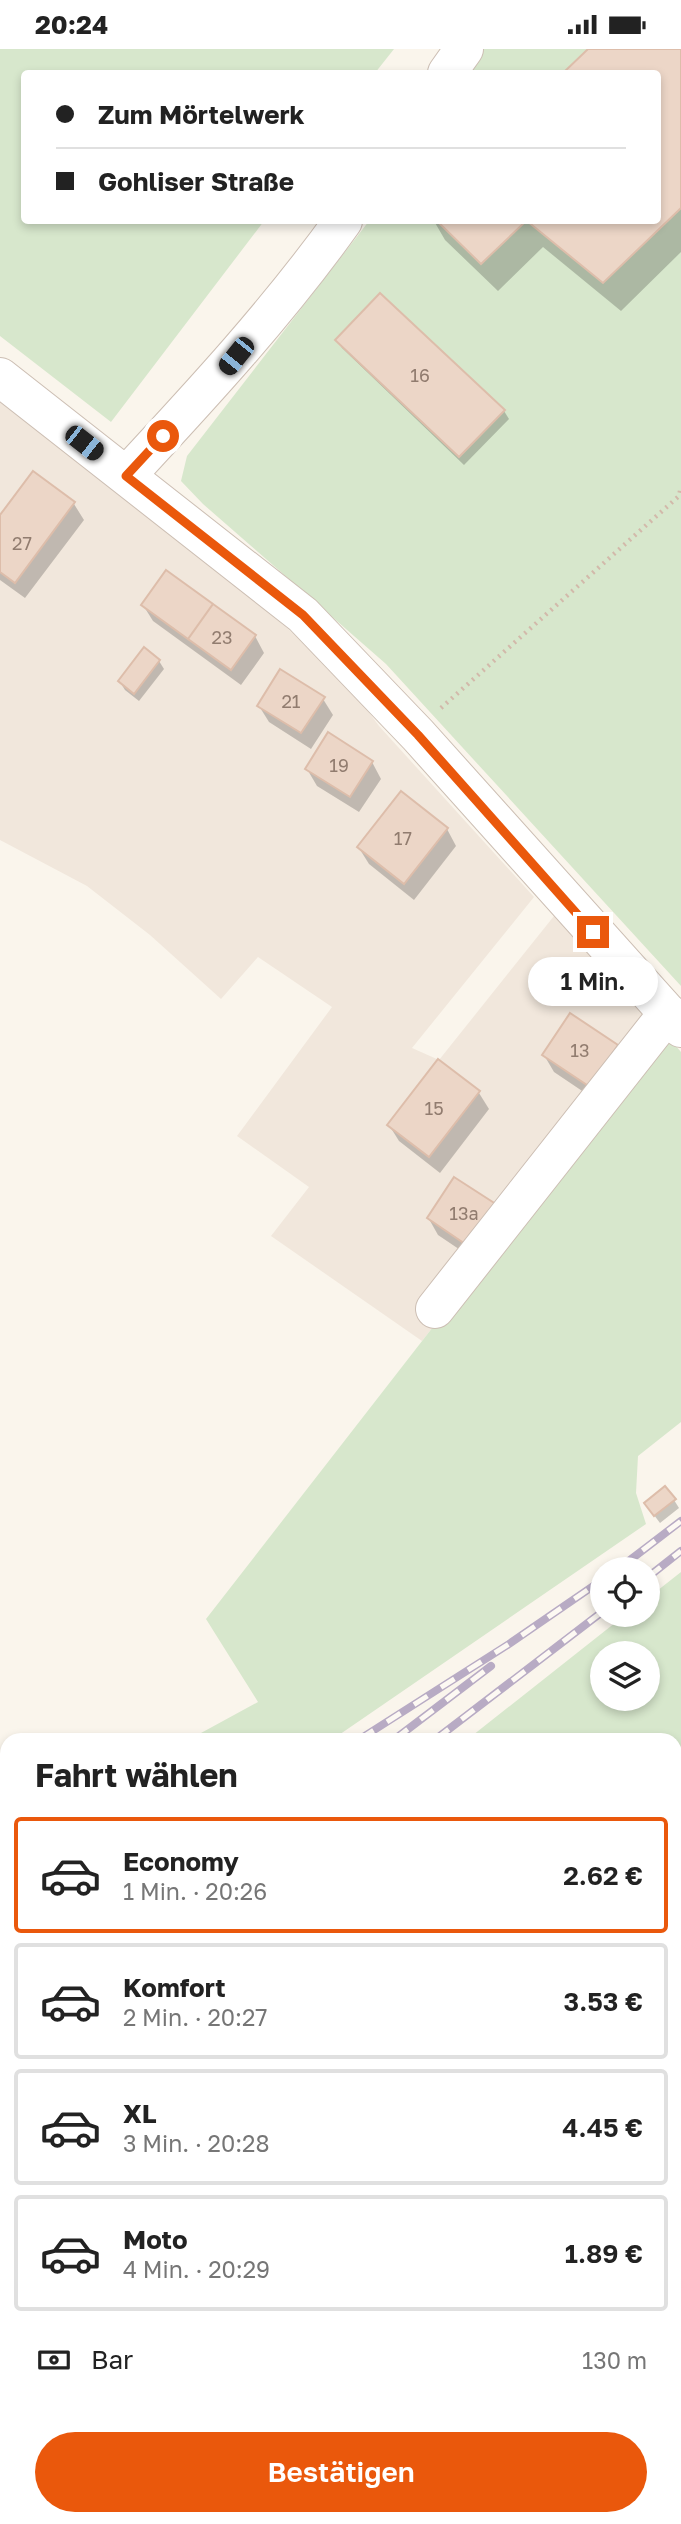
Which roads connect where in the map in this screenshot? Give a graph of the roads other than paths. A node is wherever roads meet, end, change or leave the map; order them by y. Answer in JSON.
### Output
{"nodes":[{"id":1,"x":464,"y":49,"type":"edge"},
{"id":2,"x":449,"y":70,"type":"edge"},
{"id":3,"x":341,"y":224,"type":"edge"},
{"id":4,"x":0,"y":377,"type":"edge"},
{"id":5,"x":126,"y":476,"type":"junction"},
{"id":6,"x":674,"y":1021,"type":"edge"},
{"id":7,"x":435,"y":1309,"type":"dead end"}],
"edges":[{"from":1,"to":2,"type":"street"},
{"from":3,"to":5,"type":"street"},
{"from":4,"to":5,"type":"street"},
{"from":5,"to":6,"type":"street"},
{"from":6,"to":7,"type":"street"}]}
